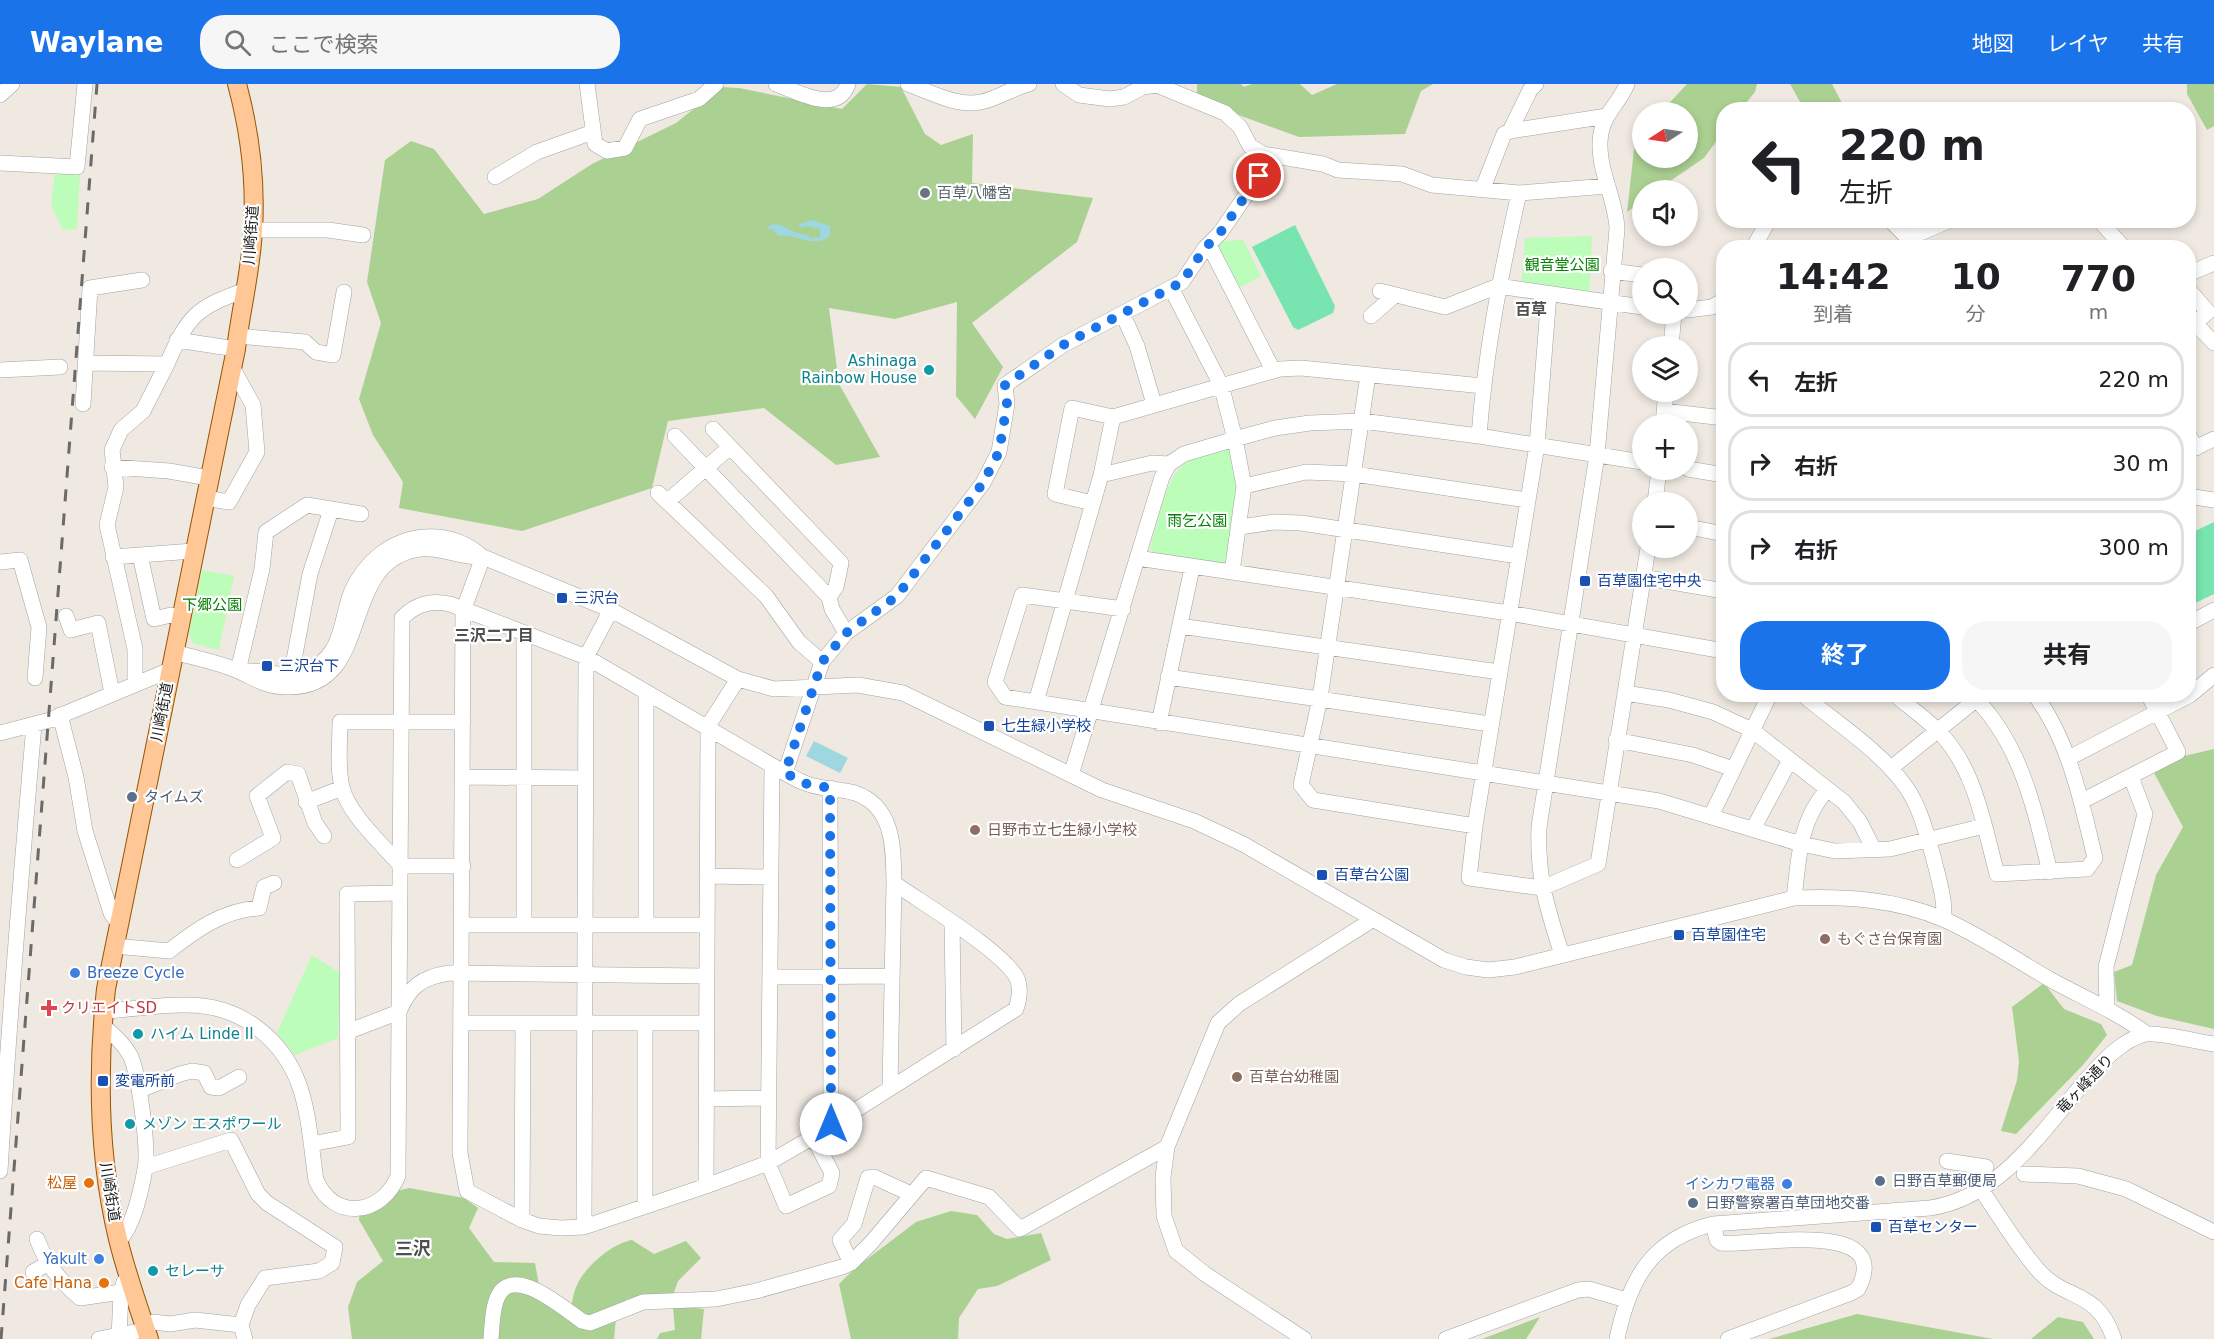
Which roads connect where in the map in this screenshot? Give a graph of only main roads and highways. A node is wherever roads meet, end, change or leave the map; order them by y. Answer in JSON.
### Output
{"nodes":[{"id":1,"x":237,"y":84,"type":"edge"},
{"id":2,"x":147,"y":1334,"type":"edge"}],
"edges":[{"from":1,"to":2,"type":"main road","name":"川崎街道"}]}
